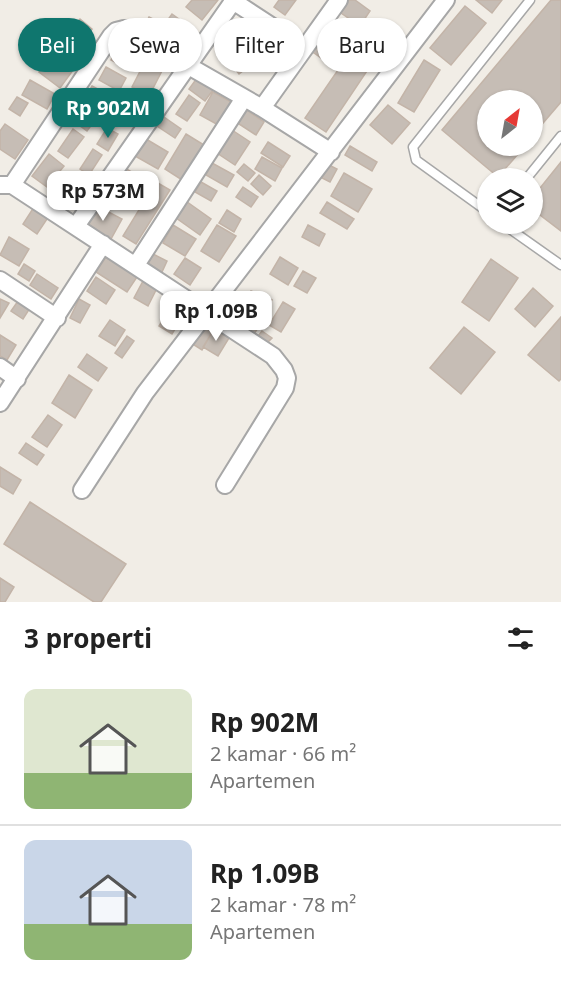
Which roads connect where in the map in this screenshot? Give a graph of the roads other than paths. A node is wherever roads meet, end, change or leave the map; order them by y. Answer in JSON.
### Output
{"nodes":[{"id":1,"x":339,"y":0,"type":"edge"},
{"id":2,"x":446,"y":0,"type":"edge"},
{"id":3,"x":530,"y":0,"type":"edge"},
{"id":4,"x":233,"y":1,"type":"edge"},
{"id":5,"x":259,"y":18,"type":"edge"},
{"id":6,"x":108,"y":42,"type":"edge"},
{"id":7,"x":202,"y":45,"type":"edge"},
{"id":8,"x":305,"y":48,"type":"edge"},
{"id":9,"x":183,"y":72,"type":"edge"},
{"id":10,"x":200,"y":72,"type":"edge"},
{"id":11,"x":288,"y":72,"type":"edge"},
{"id":12,"x":244,"y":98,"type":"junction"},
{"id":13,"x":262,"y":108,"type":"junction"},
{"id":14,"x":561,"y":135,"type":"edge"},
{"id":15,"x":331,"y":152,"type":"junction"},
{"id":16,"x":535,"y":168,"type":"edge"},
{"id":17,"x":6,"y":185,"type":"edge"},
{"id":18,"x":477,"y":204,"type":"edge"},
{"id":19,"x":76,"y":226,"type":"junction"},
{"id":20,"x":517,"y":234,"type":"edge"},
{"id":21,"x":104,"y":244,"type":"junction"},
{"id":22,"x":136,"y":265,"type":"junction"},
{"id":23,"x":561,"y":265,"type":"edge"},
{"id":24,"x":0,"y":280,"type":"edge"},
{"id":25,"x":207,"y":311,"type":"junction"},
{"id":26,"x":57,"y":318,"type":"junction"},
{"id":27,"x":0,"y":367,"type":"edge"},
{"id":28,"x":17,"y":378,"type":"junction"},
{"id":29,"x":0,"y":403,"type":"edge"},
{"id":30,"x":225,"y":484,"type":"dead end"},
{"id":31,"x":82,"y":490,"type":"dead end"}],
"edges":[{"from":1,"to":8,"type":"street"},
{"from":2,"to":15,"type":"street"},
{"from":3,"to":18,"type":"lane"},
{"from":4,"to":5,"type":"street"},
{"from":4,"to":7,"type":"street"},
{"from":6,"to":17,"type":"street"},
{"from":9,"to":19,"type":"street"},
{"from":10,"to":12,"type":"street"},
{"from":11,"to":13,"type":"street"},
{"from":12,"to":13,"type":"street"},
{"from":12,"to":22,"type":"street"},
{"from":13,"to":15,"type":"street"},
{"from":14,"to":16,"type":"lane"},
{"from":15,"to":25,"type":"street"},
{"from":17,"to":19,"type":"street"},
{"from":19,"to":21,"type":"street"},
{"from":20,"to":23,"type":"lane"},
{"from":21,"to":22,"type":"street"},
{"from":21,"to":26,"type":"street"},
{"from":22,"to":25,"type":"street"},
{"from":24,"to":26,"type":"street"},
{"from":25,"to":30,"type":"street"},
{"from":25,"to":31,"type":"street"},
{"from":26,"to":28,"type":"street"},
{"from":27,"to":28,"type":"street"},
{"from":28,"to":29,"type":"street"}]}
